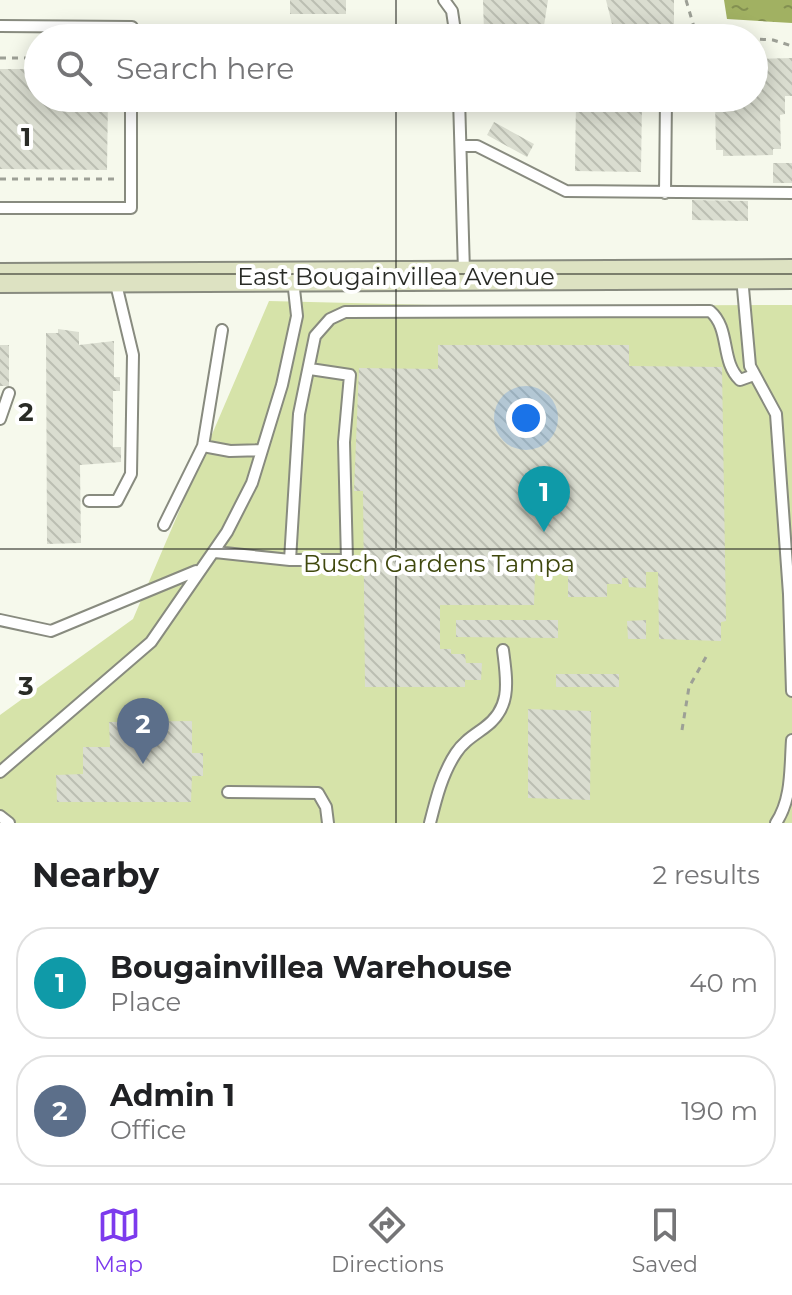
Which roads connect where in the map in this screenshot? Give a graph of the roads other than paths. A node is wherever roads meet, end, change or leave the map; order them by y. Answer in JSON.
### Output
{"nodes":[{"id":1,"x":444,"y":0,"type":"edge"},
{"id":2,"x":454,"y":24,"type":"edge"},
{"id":3,"x":0,"y":26,"type":"edge"},
{"id":4,"x":24,"y":26,"type":"edge"},
{"id":5,"x":131,"y":112,"type":"edge"},
{"id":6,"x":460,"y":112,"type":"edge"},
{"id":7,"x":666,"y":112,"type":"edge"},
{"id":8,"x":461,"y":146,"type":"junction"},
{"id":9,"x":665,"y":193,"type":"junction"},
{"id":10,"x":792,"y":193,"type":"edge"},
{"id":11,"x":0,"y":208,"type":"edge"},
{"id":12,"x":742,"y":274,"type":"junction"},
{"id":13,"x":792,"y":274,"type":"edge"},
{"id":14,"x":465,"y":277,"type":"junction"},
{"id":15,"x":0,"y":278,"type":"edge"},
{"id":16,"x":115,"y":278,"type":"junction"},
{"id":17,"x":293,"y":278,"type":"junction"},
{"id":18,"x":222,"y":330,"type":"dead end"},
{"id":19,"x":310,"y":369,"type":"junction"},
{"id":20,"x":754,"y":375,"type":"junction"},
{"id":21,"x":9,"y":393,"type":"dead end"},
{"id":22,"x":0,"y":419,"type":"edge"},
{"id":23,"x":203,"y":446,"type":"junction"},
{"id":24,"x":260,"y":450,"type":"junction"},
{"id":25,"x":89,"y":501,"type":"dead end"},
{"id":26,"x":164,"y":525,"type":"dead end"},
{"id":27,"x":215,"y":552,"type":"junction"},
{"id":28,"x":290,"y":560,"type":"junction"},
{"id":29,"x":198,"y":571,"type":"junction"},
{"id":30,"x":791,"y":595,"type":"edge"},
{"id":31,"x":0,"y":620,"type":"edge"},
{"id":32,"x":503,"y":650,"type":"dead end"},
{"id":33,"x":792,"y":691,"type":"edge"},
{"id":34,"x":792,"y":740,"type":"edge"},
{"id":35,"x":792,"y":748,"type":"edge"},
{"id":36,"x":0,"y":772,"type":"edge"},
{"id":37,"x":228,"y":792,"type":"dead end"},
{"id":38,"x":0,"y":816,"type":"edge"},
{"id":39,"x":9,"y":823,"type":"edge"},
{"id":40,"x":328,"y":823,"type":"edge"},
{"id":41,"x":430,"y":823,"type":"edge"},
{"id":42,"x":776,"y":823,"type":"edge"}],
"edges":[{"from":1,"to":2,"type":"lane"},
{"from":3,"to":4,"type":"lane"},
{"from":5,"to":11,"type":"lane"},
{"from":6,"to":8,"type":"lane"},
{"from":7,"to":9,"type":"lane"},
{"from":8,"to":9,"type":"lane"},
{"from":8,"to":14,"type":"lane"},
{"from":9,"to":10,"type":"lane"},
{"from":12,"to":13,"type":"street","name":"East Bougainvillea Avenue"},
{"from":12,"to":14,"type":"street","name":"East Bougainvillea Avenue"},
{"from":12,"to":20,"type":"lane"},
{"from":14,"to":17,"type":"street","name":"East Bougainvillea Avenue"},
{"from":15,"to":16,"type":"street","name":"East Bougainvillea Avenue"},
{"from":16,"to":17,"type":"street","name":"East Bougainvillea Avenue"},
{"from":16,"to":25,"type":"lane"},
{"from":17,"to":24,"type":"lane"},
{"from":18,"to":23,"type":"lane"},
{"from":19,"to":20,"type":"lane"},
{"from":19,"to":28,"type":"lane"},
{"from":19,"to":28,"type":"lane"},
{"from":20,"to":30,"type":"lane"},
{"from":21,"to":22,"type":"lane"},
{"from":23,"to":24,"type":"lane"},
{"from":23,"to":26,"type":"lane"},
{"from":24,"to":27,"type":"lane"},
{"from":27,"to":28,"type":"lane"},
{"from":27,"to":29,"type":"lane"},
{"from":29,"to":31,"type":"lane"},
{"from":29,"to":36,"type":"lane"},
{"from":30,"to":33,"type":"lane"},
{"from":32,"to":41,"type":"lane"},
{"from":34,"to":35,"type":"lane"},
{"from":35,"to":42,"type":"lane"},
{"from":37,"to":40,"type":"lane"},
{"from":38,"to":39,"type":"lane"}]}
